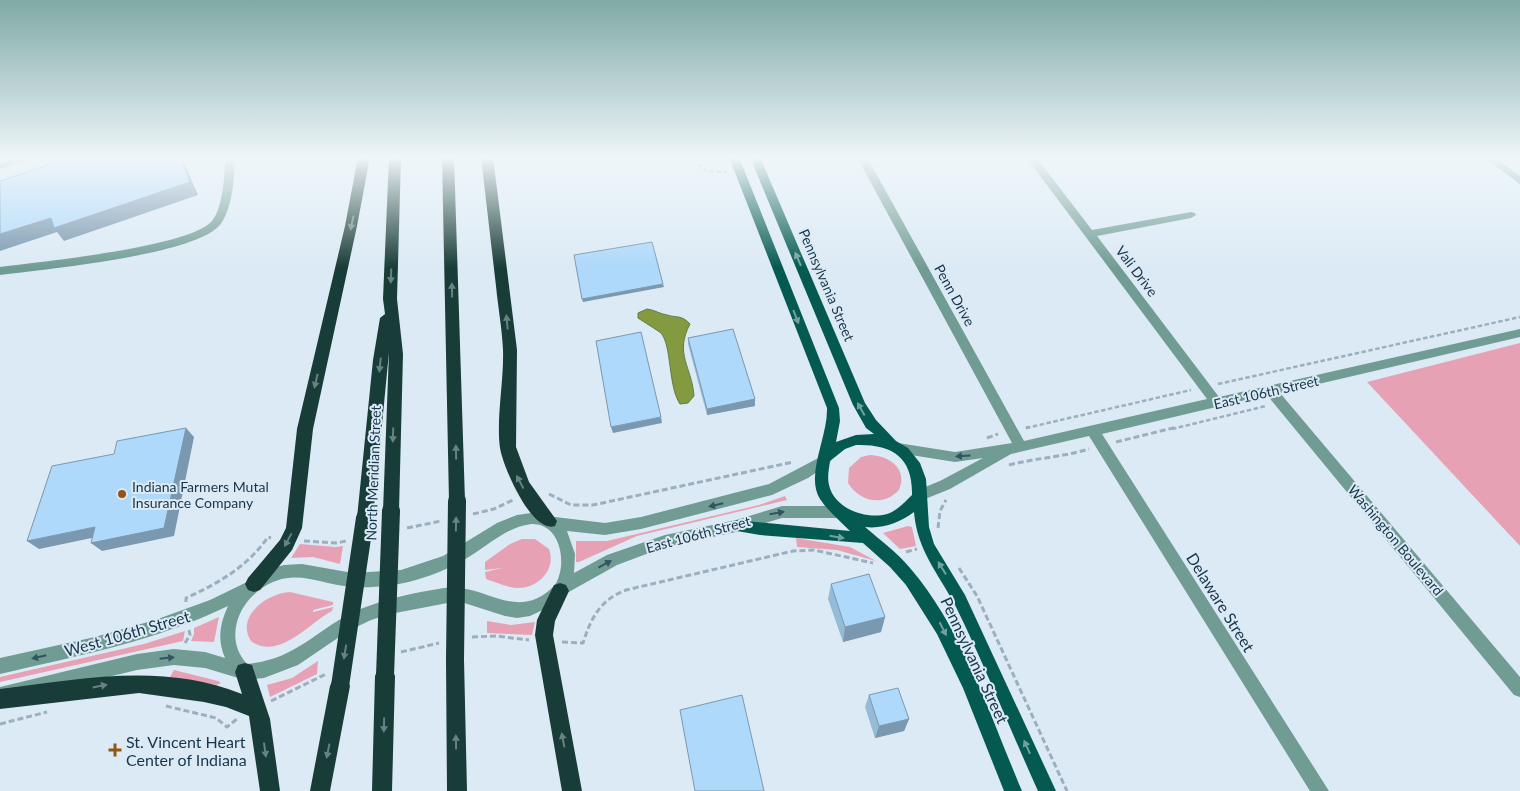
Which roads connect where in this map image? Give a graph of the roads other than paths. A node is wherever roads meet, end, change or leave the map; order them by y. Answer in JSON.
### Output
{"nodes":[{"id":1,"x":225,"y":194,"type":"edge"},
{"id":2,"x":357,"y":194,"type":"edge"},
{"id":3,"x":394,"y":194,"type":"edge"},
{"id":4,"x":449,"y":194,"type":"edge"},
{"id":5,"x":491,"y":194,"type":"edge"},
{"id":6,"x":749,"y":194,"type":"edge"},
{"id":7,"x":770,"y":194,"type":"edge"},
{"id":8,"x":882,"y":194,"type":"edge"},
{"id":9,"x":1059,"y":194,"type":"edge"},
{"id":10,"x":1191,"y":215,"type":"dead end"},
{"id":11,"x":1090,"y":234,"type":"junction"},
{"id":12,"x":0,"y":271,"type":"edge"},
{"id":13,"x":390,"y":299,"type":"junction"},
{"id":14,"x":1520,"y":333,"type":"edge"},
{"id":15,"x":1271,"y":391,"type":"junction"},
{"id":16,"x":1217,"y":403,"type":"junction"},
{"id":17,"x":1093,"y":431,"type":"junction"},
{"id":18,"x":896,"y":446,"type":"junction"},
{"id":19,"x":1016,"y":448,"type":"junction"},
{"id":20,"x":826,"y":458,"type":"junction"},
{"id":21,"x":920,"y":496,"type":"junction"},
{"id":22,"x":842,"y":513,"type":"junction"},
{"id":23,"x":550,"y":522,"type":"junction"},
{"id":24,"x":736,"y":526,"type":"junction"},
{"id":25,"x":866,"y":537,"type":"junction"},
{"id":26,"x":252,"y":586,"type":"junction"},
{"id":27,"x":561,"y":589,"type":"junction"},
{"id":28,"x":0,"y":666,"type":"edge"},
{"id":29,"x":243,"y":671,"type":"junction"},
{"id":30,"x":1520,"y":689,"type":"edge"},
{"id":31,"x":0,"y":695,"type":"edge"},
{"id":32,"x":0,"y":699,"type":"edge"},
{"id":33,"x":256,"y":709,"type":"junction"},
{"id":34,"x":320,"y":789,"type":"edge"},
{"id":35,"x":270,"y":791,"type":"edge"},
{"id":36,"x":382,"y":791,"type":"edge"},
{"id":37,"x":457,"y":791,"type":"edge"},
{"id":38,"x":572,"y":791,"type":"edge"},
{"id":39,"x":1013,"y":791,"type":"edge"},
{"id":40,"x":1047,"y":791,"type":"edge"},
{"id":41,"x":1320,"y":791,"type":"edge"}],
"edges":[{"from":1,"to":12,"type":"street"},
{"from":2,"to":26,"type":"highway","one_way":true},
{"from":3,"to":13,"type":"highway","name":"North Meridian Street","one_way":true},
{"from":37,"to":4,"type":"highway","one_way":true,"bridge":true},
{"from":23,"to":5,"type":"highway","one_way":true},
{"from":6,"to":20,"type":"main road","one_way":true},
{"from":18,"to":7,"type":"main road","name":"Pennsylvania Street","one_way":true},
{"from":8,"to":19,"type":"street","name":"Penn Drive"},
{"from":9,"to":11,"type":"street","name":"Vali Drive"},
{"from":10,"to":11,"type":"street"},
{"from":11,"to":16,"type":"street","name":"Vali Drive"},
{"from":13,"to":34,"type":"highway","one_way":true,"bridge":true},
{"from":13,"to":36,"type":"highway","name":"North Meridian Street","one_way":true,"bridge":true},
{"from":14,"to":15,"type":"street","name":"East 106th Street"},
{"from":15,"to":16,"type":"street","name":"East 106th Street"},
{"from":15,"to":30,"type":"street","name":"Washington Boulevard"},
{"from":16,"to":17,"type":"street","name":"East 106th Street"},
{"from":17,"to":19,"type":"street","name":"East 106th Street"},
{"from":17,"to":41,"type":"street","name":"Delaware Street"},
{"from":19,"to":18,"type":"street","name":"East 106th Street","one_way":true},
{"from":18,"to":20,"type":"main road"},
{"from":18,"to":21,"type":"main road"},
{"from":19,"to":21,"type":"street","name":"East 106th Street"},
{"from":20,"to":22,"type":"main road"},
{"from":20,"to":23,"type":"street","name":"East 106th Street","one_way":true},
{"from":21,"to":22,"type":"main road"},
{"from":40,"to":21,"type":"main road","name":"Pennsylvania Street","one_way":true},
{"from":24,"to":22,"type":"street","name":"East 106th Street","one_way":true},
{"from":22,"to":25,"type":"main road","name":"Pennsylvania Street"},
{"from":23,"to":26,"type":"street","name":"East 106th Street"},
{"from":23,"to":27,"type":"street"},
{"from":24,"to":25,"type":"main road","one_way":true},
{"from":27,"to":24,"type":"street","name":"East 106th Street","one_way":true},
{"from":25,"to":39,"type":"main road","name":"Pennsylvania Street","one_way":true},
{"from":26,"to":28,"type":"street","name":"West 106th Street","one_way":true},
{"from":26,"to":29,"type":"street"},
{"from":27,"to":29,"type":"street","name":"East 106th Street"},
{"from":38,"to":27,"type":"highway","one_way":true},
{"from":31,"to":29,"type":"street","name":"West 106th Street","one_way":true},
{"from":29,"to":33,"type":"highway"},
{"from":32,"to":33,"type":"highway","one_way":true},
{"from":33,"to":35,"type":"highway","one_way":true}]}
